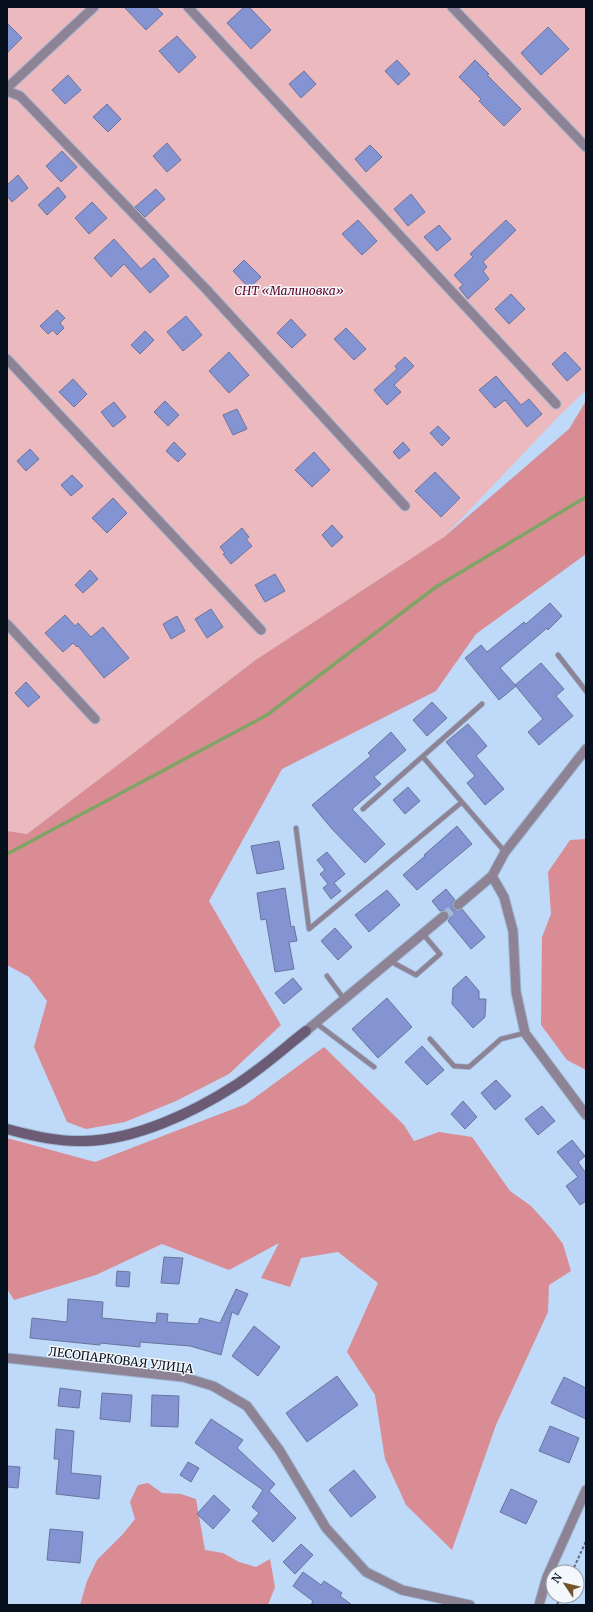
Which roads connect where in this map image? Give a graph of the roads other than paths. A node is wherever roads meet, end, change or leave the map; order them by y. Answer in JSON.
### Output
{"nodes":[{"id":1,"x":94,"y":7,"type":"edge"},
{"id":2,"x":188,"y":7,"type":"edge"},
{"id":3,"x":452,"y":7,"type":"edge"},
{"id":4,"x":7,"y":89,"type":"edge"},
{"id":5,"x":586,"y":147,"type":"edge"},
{"id":6,"x":7,"y":359,"type":"edge"},
{"id":7,"x":556,"y":404,"type":"dead end"},
{"id":8,"x":405,"y":506,"type":"dead end"},
{"id":9,"x":7,"y":624,"type":"edge"},
{"id":10,"x":261,"y":630,"type":"dead end"},
{"id":11,"x":558,"y":655,"type":"dead end"},
{"id":12,"x":586,"y":691,"type":"edge"},
{"id":13,"x":482,"y":704,"type":"dead end"},
{"id":14,"x":95,"y":719,"type":"dead end"},
{"id":15,"x":586,"y":748,"type":"edge"},
{"id":16,"x":423,"y":757,"type":"junction"},
{"id":17,"x":462,"y":802,"type":"junction"},
{"id":18,"x":363,"y":809,"type":"dead end"},
{"id":19,"x":296,"y":828,"type":"dead end"},
{"id":20,"x":505,"y":852,"type":"junction"},
{"id":21,"x":492,"y":876,"type":"junction"},
{"id":22,"x":458,"y":905,"type":"tunnel mouth"},
{"id":23,"x":444,"y":916,"type":"tunnel mouth"},
{"id":24,"x":423,"y":934,"type":"junction"},
{"id":25,"x":390,"y":961,"type":"junction"},
{"id":26,"x":327,"y":976,"type":"dead end"},
{"id":27,"x":344,"y":1000,"type":"junction"},
{"id":28,"x":316,"y":1023,"type":"junction"},
{"id":29,"x":306,"y":1031,"type":"joint"},
{"id":30,"x":525,"y":1033,"type":"junction"},
{"id":31,"x":430,"y":1039,"type":"dead end"},
{"id":32,"x":374,"y":1067,"type":"dead end"},
{"id":33,"x":586,"y":1115,"type":"edge"},
{"id":34,"x":7,"y":1128,"type":"edge"},
{"id":35,"x":7,"y":1358,"type":"edge"},
{"id":36,"x":586,"y":1490,"type":"edge"},
{"id":37,"x":470,"y":1605,"type":"edge"},
{"id":38,"x":538,"y":1605,"type":"edge"}],
"edges":[{"from":1,"to":4,"type":"street"},
{"from":2,"to":7,"type":"street"},
{"from":3,"to":5,"type":"street"},
{"from":4,"to":8,"type":"street"},
{"from":6,"to":10,"type":"street"},
{"from":9,"to":14,"type":"street"},
{"from":11,"to":12,"type":"lane"},
{"from":13,"to":16,"type":"lane"},
{"from":15,"to":20,"type":"street"},
{"from":16,"to":17,"type":"lane"},
{"from":16,"to":18,"type":"lane"},
{"from":17,"to":19,"type":"lane"},
{"from":17,"to":20,"type":"lane"},
{"from":20,"to":21,"type":"street"},
{"from":21,"to":22,"type":"street"},
{"from":21,"to":30,"type":"street"},
{"from":23,"to":24,"type":"street"},
{"from":24,"to":25,"type":"street"},
{"from":24,"to":25,"type":"lane"},
{"from":25,"to":27,"type":"street"},
{"from":26,"to":27,"type":"lane"},
{"from":27,"to":28,"type":"street"},
{"from":28,"to":29,"type":"street"},
{"from":28,"to":32,"type":"lane"},
{"from":29,"to":34,"type":"street"},
{"from":30,"to":31,"type":"lane"},
{"from":30,"to":33,"type":"street"},
{"from":35,"to":37,"type":"street","name":"ЛЕСОПАРКОВАЯ УЛИЦА"},
{"from":36,"to":38,"type":"street"}]}
